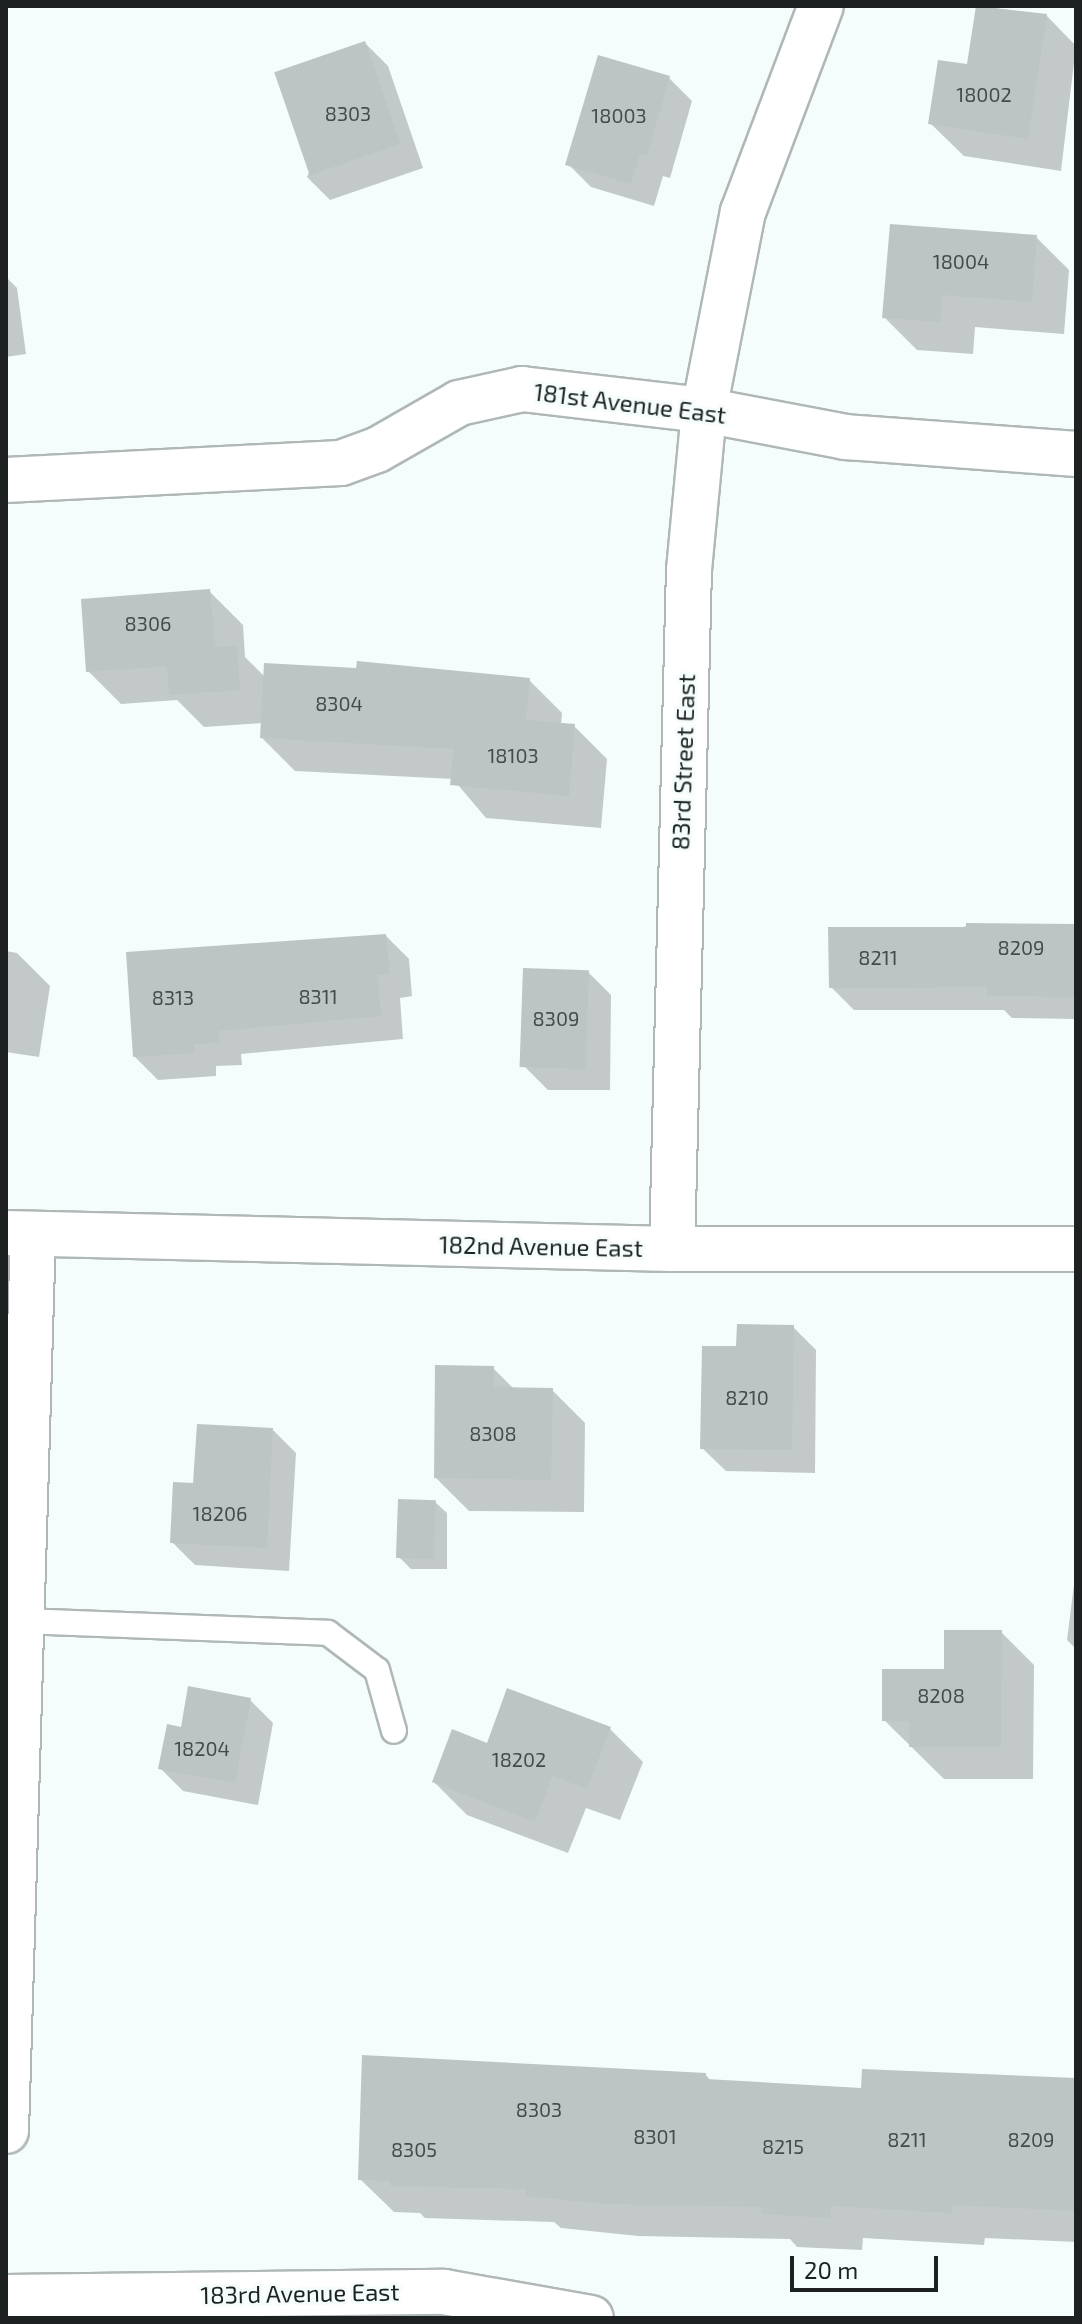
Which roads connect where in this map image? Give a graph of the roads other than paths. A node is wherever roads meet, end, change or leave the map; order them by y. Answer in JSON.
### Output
{"nodes":[{"id":1,"x":813,"y":8,"type":"edge"},
{"id":2,"x":704,"y":410,"type":"junction"},
{"id":3,"x":1076,"y":454,"type":"edge"},
{"id":4,"x":6,"y":480,"type":"edge"},
{"id":5,"x":20,"y":1233,"type":"edge"},
{"id":6,"x":672,"y":1249,"type":"junction"},
{"id":7,"x":1076,"y":1249,"type":"edge"},
{"id":8,"x":21,"y":1621,"type":"junction"},
{"id":9,"x":394,"y":1731,"type":"dead end"},
{"id":10,"x":6,"y":2131,"type":"edge"},
{"id":11,"x":6,"y":2297,"type":"edge"},
{"id":12,"x":591,"y":2318,"type":"edge"}],
"edges":[{"from":1,"to":2,"type":"street","name":"83rd Street East"},
{"from":2,"to":3,"type":"street","name":"181st Avenue East"},
{"from":2,"to":4,"type":"street","name":"181st Avenue East"},
{"from":2,"to":6,"type":"street","name":"83rd Street East"},
{"from":5,"to":6,"type":"street","name":"182nd Avenue East"},
{"from":5,"to":8,"type":"street"},
{"from":6,"to":7,"type":"street","name":"182nd Avenue East"},
{"from":8,"to":9,"type":"lane"},
{"from":8,"to":10,"type":"street"},
{"from":11,"to":12,"type":"street","name":"183rd Avenue East"}]}
